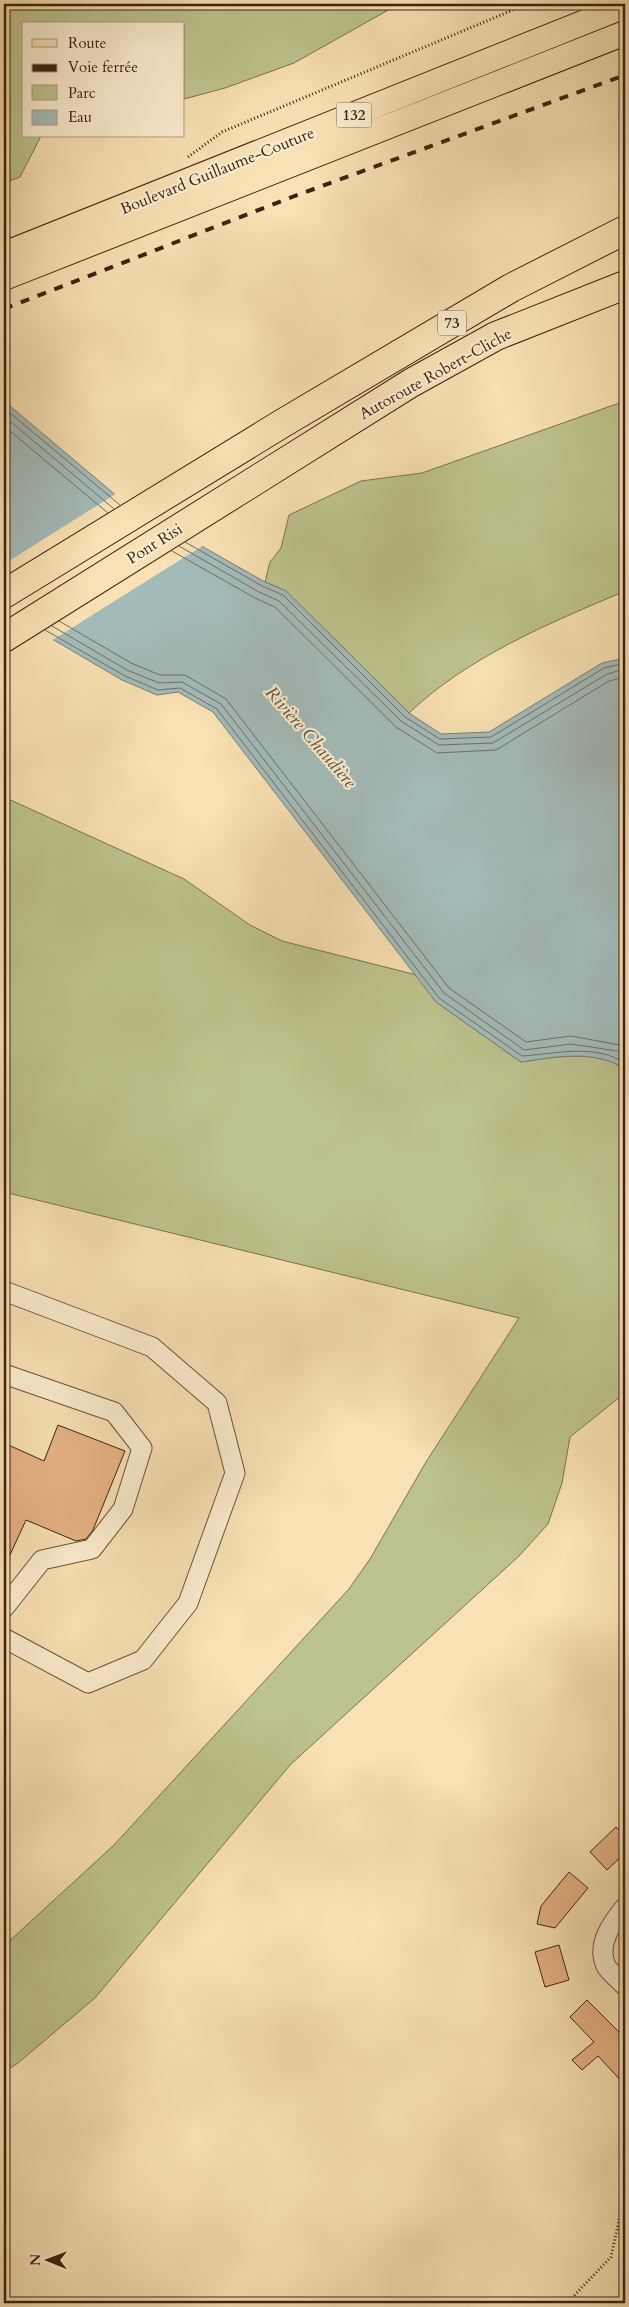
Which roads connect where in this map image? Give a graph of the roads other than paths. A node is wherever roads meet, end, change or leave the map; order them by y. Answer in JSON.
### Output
{"nodes":[{"id":1,"x":625,"y":6,"type":"edge"},
{"id":2,"x":625,"y":33,"type":"edge"},
{"id":3,"x":625,"y":230,"type":"edge"},
{"id":4,"x":86,"y":234,"type":"junction"},
{"id":5,"x":4,"y":254,"type":"edge"},
{"id":6,"x":4,"y":278,"type":"edge"},
{"id":7,"x":625,"y":285,"type":"edge"},
{"id":8,"x":305,"y":448,"type":"joint"},
{"id":9,"x":4,"y":594,"type":"edge"},
{"id":10,"x":4,"y":638,"type":"edge"},
{"id":11,"x":4,"y":1291,"type":"edge"},
{"id":12,"x":4,"y":1374,"type":"edge"},
{"id":13,"x":4,"y":1608,"type":"edge"},
{"id":14,"x":4,"y":1638,"type":"edge"},
{"id":15,"x":625,"y":1906,"type":"edge"},
{"id":16,"x":625,"y":1986,"type":"edge"}],
"edges":[{"from":1,"to":4,"type":"main road","name":"Boulevard Guillaume-Couture","number":"132"},
{"from":2,"to":4,"type":"main road","name":"Boulevard Guillaume-Couture","number":"132"},
{"from":3,"to":9,"type":"highway","name":"Autoroute Robert-Cliche","number":"73"},
{"from":4,"to":5,"type":"main road","name":"Boulevard Guillaume-Couture","number":"132"},
{"from":4,"to":6,"type":"main road","name":"Boulevard Guillaume-Couture","number":"132"},
{"from":7,"to":8,"type":"highway","name":"Autoroute Robert-Cliche","number":"73"},
{"from":8,"to":10,"type":"highway","name":"Pont Risi","number":"73"},
{"from":11,"to":14,"type":"street"},
{"from":12,"to":13,"type":"street"},
{"from":15,"to":16,"type":"street"}]}
